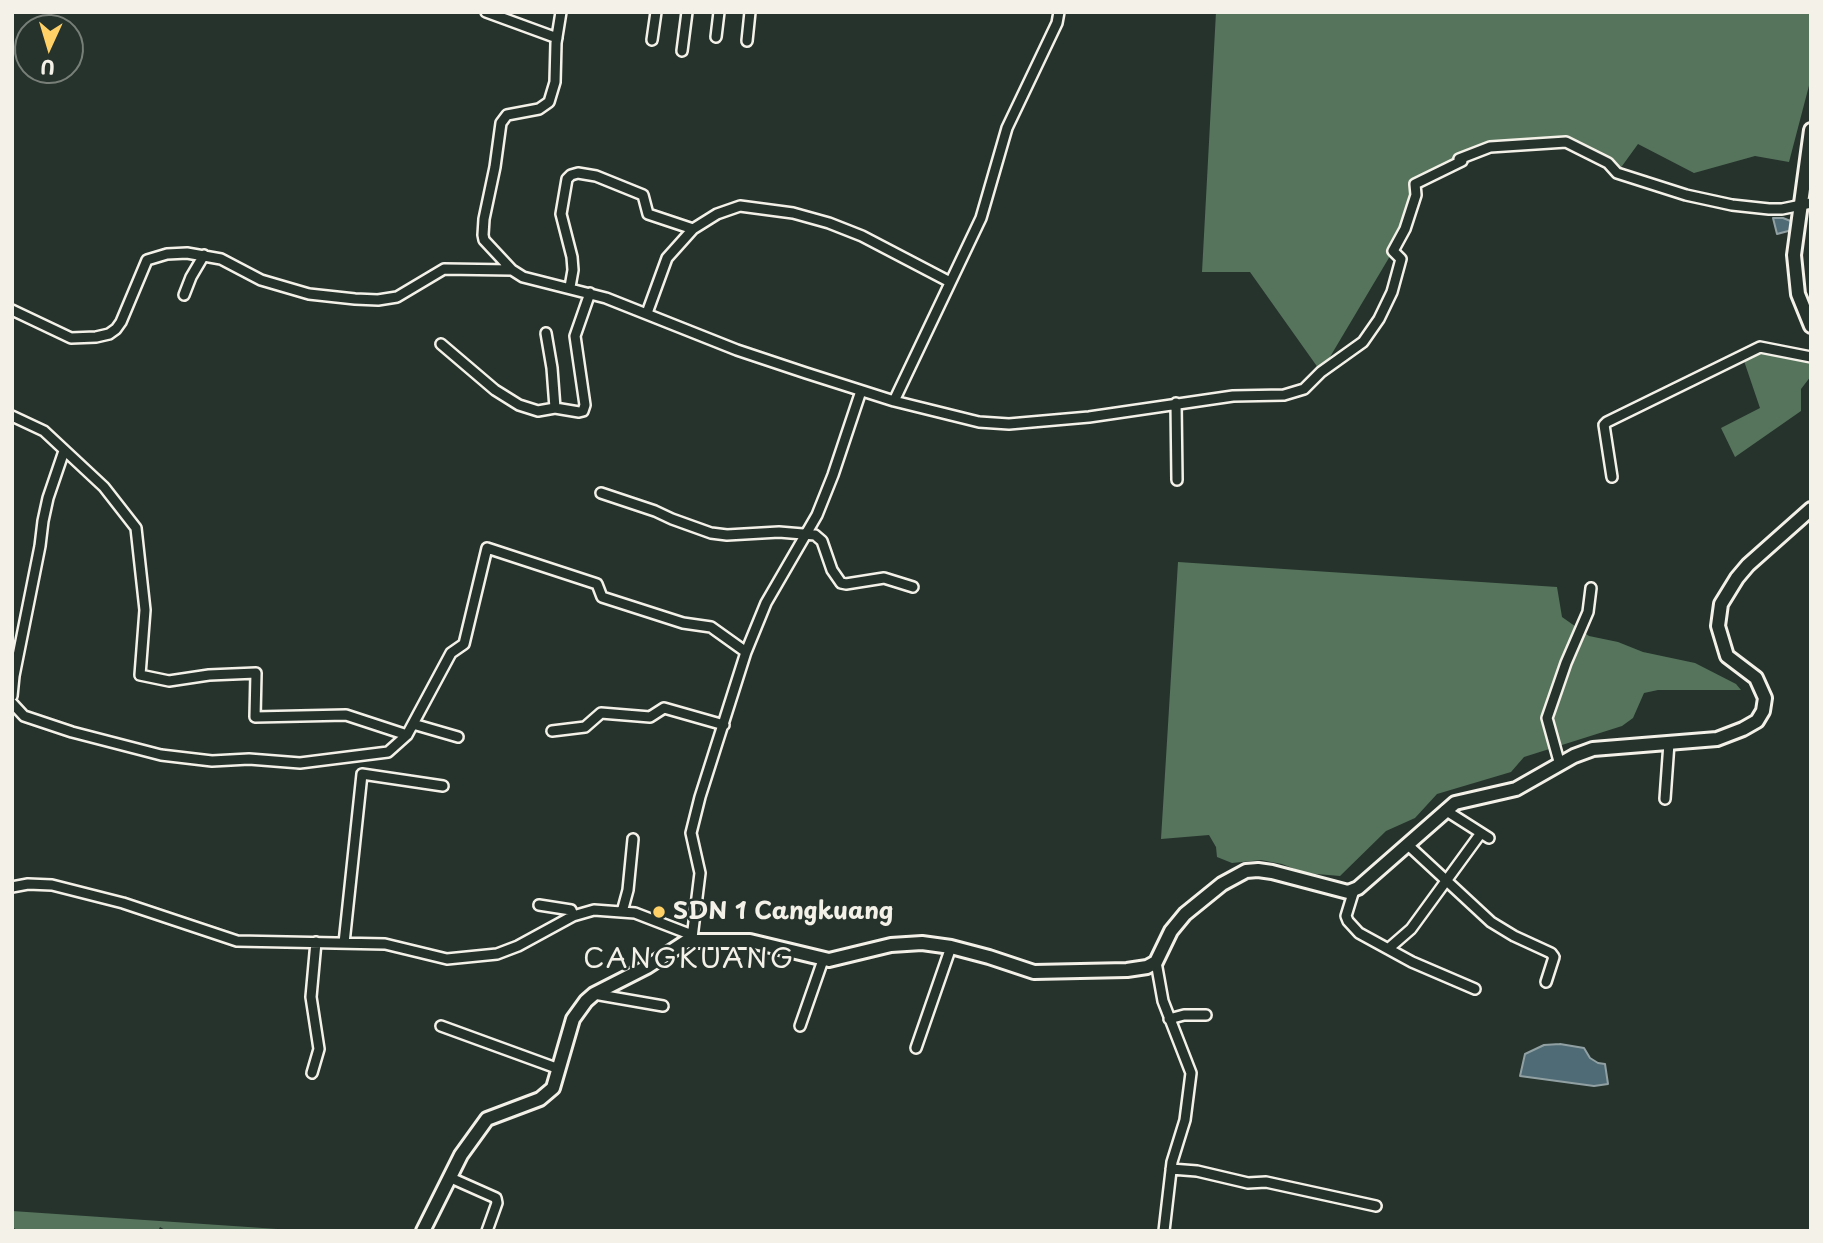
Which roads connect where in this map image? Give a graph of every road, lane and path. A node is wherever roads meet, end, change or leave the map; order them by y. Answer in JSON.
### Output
{"nodes":[{"id":1,"x":486,"y":12,"type":"edge"},
{"id":2,"x":561,"y":12,"type":"edge"},
{"id":3,"x":656,"y":12,"type":"edge"},
{"id":4,"x":687,"y":12,"type":"edge"},
{"id":5,"x":719,"y":12,"type":"edge"},
{"id":6,"x":750,"y":12,"type":"edge"},
{"id":7,"x":1059,"y":12,"type":"edge"},
{"id":8,"x":716,"y":37,"type":"dead end"},
{"id":9,"x":557,"y":38,"type":"junction"},
{"id":10,"x":652,"y":40,"type":"dead end"},
{"id":11,"x":747,"y":41,"type":"dead end"},
{"id":12,"x":682,"y":51,"type":"dead end"},
{"id":13,"x":1811,"y":130,"type":"edge"},
{"id":14,"x":1805,"y":204,"type":"edge"},
{"id":15,"x":693,"y":229,"type":"junction"},
{"id":16,"x":204,"y":255,"type":"junction"},
{"id":17,"x":512,"y":270,"type":"junction"},
{"id":18,"x":950,"y":282,"type":"junction"},
{"id":19,"x":570,"y":287,"type":"junction"},
{"id":20,"x":590,"y":293,"type":"junction"},
{"id":21,"x":184,"y":295,"type":"dead end"},
{"id":22,"x":12,"y":310,"type":"edge"},
{"id":23,"x":647,"y":313,"type":"junction"},
{"id":24,"x":1811,"y":326,"type":"edge"},
{"id":25,"x":546,"y":333,"type":"dead end"},
{"id":26,"x":442,"y":344,"type":"dead end"},
{"id":27,"x":1811,"y":358,"type":"edge"},
{"id":28,"x":861,"y":391,"type":"junction"},
{"id":29,"x":894,"y":401,"type":"junction"},
{"id":30,"x":1176,"y":403,"type":"junction"},
{"id":31,"x":555,"y":408,"type":"junction"},
{"id":32,"x":12,"y":416,"type":"edge"},
{"id":33,"x":64,"y":451,"type":"junction"},
{"id":34,"x":1612,"y":477,"type":"dead end"},
{"id":35,"x":1177,"y":480,"type":"dead end"},
{"id":36,"x":601,"y":493,"type":"dead end"},
{"id":37,"x":1811,"y":509,"type":"edge"},
{"id":38,"x":804,"y":534,"type":"junction"},
{"id":39,"x":913,"y":587,"type":"dead end"},
{"id":40,"x":1591,"y":588,"type":"dead end"},
{"id":41,"x":746,"y":652,"type":"junction"},
{"id":42,"x":12,"y":696,"type":"edge"},
{"id":43,"x":12,"y":703,"type":"edge"},
{"id":44,"x":414,"y":724,"type":"junction"},
{"id":45,"x":724,"y":725,"type":"junction"},
{"id":46,"x":552,"y":731,"type":"dead end"},
{"id":47,"x":407,"y":735,"type":"junction"},
{"id":48,"x":458,"y":737,"type":"dead end"},
{"id":49,"x":1669,"y":743,"type":"junction"},
{"id":50,"x":1560,"y":765,"type":"junction"},
{"id":51,"x":443,"y":786,"type":"dead end"},
{"id":52,"x":1665,"y":799,"type":"dead end"},
{"id":53,"x":1445,"y":810,"type":"junction"},
{"id":54,"x":633,"y":839,"type":"dead end"},
{"id":55,"x":1408,"y":845,"type":"junction"},
{"id":56,"x":1447,"y":879,"type":"junction"},
{"id":57,"x":12,"y":887,"type":"edge"},
{"id":58,"x":1354,"y":890,"type":"junction"},
{"id":59,"x":539,"y":905,"type":"dead end"},
{"id":60,"x":622,"y":912,"type":"junction"},
{"id":61,"x":573,"y":916,"type":"junction"},
{"id":62,"x":692,"y":937,"type":"junction"},
{"id":63,"x":316,"y":942,"type":"junction"},
{"id":64,"x":344,"y":943,"type":"junction"},
{"id":65,"x":951,"y":947,"type":"junction"},
{"id":66,"x":1388,"y":949,"type":"junction"},
{"id":67,"x":822,"y":960,"type":"junction"},
{"id":68,"x":1156,"y":962,"type":"junction"},
{"id":69,"x":1546,"y":982,"type":"dead end"},
{"id":70,"x":1475,"y":989,"type":"dead end"},
{"id":71,"x":594,"y":994,"type":"junction"},
{"id":72,"x":663,"y":1006,"type":"dead end"},
{"id":73,"x":1206,"y":1015,"type":"dead end"},
{"id":74,"x":1169,"y":1019,"type":"junction"},
{"id":75,"x":441,"y":1026,"type":"dead end"},
{"id":76,"x":800,"y":1026,"type":"dead end"},
{"id":77,"x":916,"y":1048,"type":"dead end"},
{"id":78,"x":559,"y":1069,"type":"junction"},
{"id":79,"x":312,"y":1073,"type":"dead end"},
{"id":80,"x":1171,"y":1169,"type":"junction"},
{"id":81,"x":451,"y":1178,"type":"junction"},
{"id":82,"x":1377,"y":1206,"type":"dead end"},
{"id":83,"x":423,"y":1231,"type":"edge"},
{"id":84,"x":487,"y":1231,"type":"edge"},
{"id":85,"x":1164,"y":1231,"type":"edge"}],
"edges":[{"from":1,"to":9,"type":"street"},
{"from":2,"to":9,"type":"street"},
{"from":3,"to":10,"type":"street"},
{"from":4,"to":12,"type":"street"},
{"from":5,"to":8,"type":"street"},
{"from":6,"to":11,"type":"street"},
{"from":7,"to":18,"type":"street"},
{"from":9,"to":17,"type":"street"},
{"from":13,"to":14,"type":"street"},
{"from":14,"to":24,"type":"street"},
{"from":14,"to":30,"type":"street"},
{"from":15,"to":18,"type":"street"},
{"from":15,"to":19,"type":"street"},
{"from":15,"to":23,"type":"street"},
{"from":16,"to":17,"type":"street"},
{"from":16,"to":21,"type":"street"},
{"from":16,"to":22,"type":"street"},
{"from":17,"to":19,"type":"street"},
{"from":18,"to":29,"type":"street"},
{"from":19,"to":20,"type":"street"},
{"from":20,"to":23,"type":"street"},
{"from":20,"to":31,"type":"street"},
{"from":23,"to":28,"type":"street"},
{"from":25,"to":31,"type":"street"},
{"from":26,"to":31,"type":"street"},
{"from":27,"to":34,"type":"street"},
{"from":28,"to":29,"type":"street"},
{"from":28,"to":38,"type":"street"},
{"from":29,"to":30,"type":"street"},
{"from":30,"to":35,"type":"street"},
{"from":32,"to":33,"type":"street"},
{"from":33,"to":42,"type":"street"},
{"from":33,"to":47,"type":"street"},
{"from":36,"to":38,"type":"street"},
{"from":37,"to":49,"type":"street"},
{"from":38,"to":39,"type":"street"},
{"from":38,"to":41,"type":"street"},
{"from":40,"to":50,"type":"street"},
{"from":41,"to":44,"type":"street"},
{"from":41,"to":45,"type":"street"},
{"from":43,"to":47,"type":"street"},
{"from":44,"to":47,"type":"street"},
{"from":44,"to":48,"type":"street"},
{"from":45,"to":46,"type":"street"},
{"from":45,"to":62,"type":"street"},
{"from":49,"to":50,"type":"street"},
{"from":49,"to":52,"type":"street"},
{"from":50,"to":53,"type":"street"},
{"from":51,"to":64,"type":"street"},
{"from":53,"to":55,"type":"street"},
{"from":53,"to":56,"type":"street"},
{"from":54,"to":60,"type":"street"},
{"from":55,"to":56,"type":"street"},
{"from":55,"to":58,"type":"street"},
{"from":56,"to":66,"type":"street"},
{"from":56,"to":69,"type":"street"},
{"from":57,"to":63,"type":"street"},
{"from":58,"to":66,"type":"street"},
{"from":58,"to":68,"type":"street"},
{"from":59,"to":61,"type":"street"},
{"from":60,"to":61,"type":"street"},
{"from":60,"to":62,"type":"street"},
{"from":61,"to":64,"type":"street"},
{"from":62,"to":67,"type":"street"},
{"from":62,"to":71,"type":"street"},
{"from":63,"to":64,"type":"street"},
{"from":63,"to":79,"type":"street"},
{"from":65,"to":67,"type":"street"},
{"from":65,"to":68,"type":"street"},
{"from":65,"to":77,"type":"street"},
{"from":66,"to":70,"type":"street"},
{"from":67,"to":76,"type":"street"},
{"from":68,"to":74,"type":"street"},
{"from":71,"to":72,"type":"street"},
{"from":71,"to":78,"type":"street"},
{"from":73,"to":74,"type":"street"},
{"from":74,"to":80,"type":"street"},
{"from":75,"to":78,"type":"street"},
{"from":78,"to":81,"type":"street"},
{"from":80,"to":82,"type":"street"},
{"from":80,"to":85,"type":"street"},
{"from":81,"to":83,"type":"street"},
{"from":81,"to":84,"type":"street"}]}
